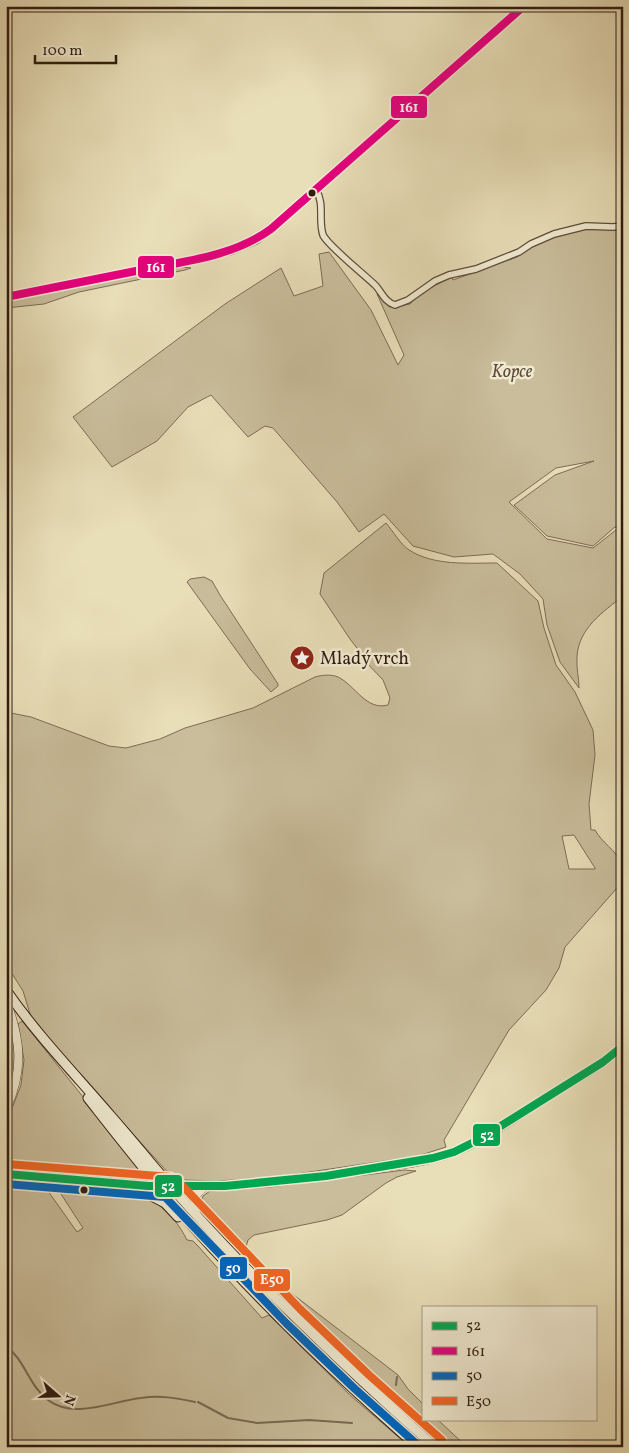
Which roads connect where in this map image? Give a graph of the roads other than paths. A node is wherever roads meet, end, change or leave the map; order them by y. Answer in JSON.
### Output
{"nodes":[{"id":1,"x":524,"y":6,"type":"edge"},
{"id":2,"x":316,"y":190,"type":"junction"},
{"id":3,"x":623,"y":226,"type":"edge"},
{"id":4,"x":6,"y":297,"type":"edge"},
{"id":5,"x":6,"y":990,"type":"edge"},
{"id":6,"x":6,"y":1001,"type":"edge"},
{"id":7,"x":623,"y":1046,"type":"edge"},
{"id":8,"x":60,"y":1059,"type":"junction"},
{"id":9,"x":6,"y":1109,"type":"edge"},
{"id":10,"x":6,"y":1174,"type":"edge"},
{"id":11,"x":102,"y":1182,"type":"junction"},
{"id":12,"x":159,"y":1186,"type":"junction"},
{"id":13,"x":170,"y":1186,"type":"junction"},
{"id":14,"x":207,"y":1186,"type":"junction"},
{"id":15,"x":198,"y":1217,"type":"junction"},
{"id":16,"x":225,"y":1262,"type":"junction"},
{"id":17,"x":435,"y":1446,"type":"edge"},
{"id":18,"x":418,"y":1447,"type":"edge"}],
"edges":[{"from":1,"to":2,"type":"street"},
{"from":2,"to":3,"type":"street"},
{"from":2,"to":4,"type":"street"},
{"from":5,"to":8,"type":"main road"},
{"from":6,"to":9,"type":"street"},
{"from":7,"to":14,"type":"street"},
{"from":8,"to":12,"type":"main road"},
{"from":8,"to":13,"type":"main road"},
{"from":10,"to":11,"type":"street"},
{"from":11,"to":12,"type":"street"},
{"from":11,"to":16,"type":"main road"},
{"from":12,"to":13,"type":"street"},
{"from":12,"to":16,"type":"main road"},
{"from":13,"to":14,"type":"street"},
{"from":13,"to":15,"type":"main road"},
{"from":14,"to":15,"type":"street"},
{"from":15,"to":17,"type":"main road"},
{"from":16,"to":18,"type":"main road"}]}
